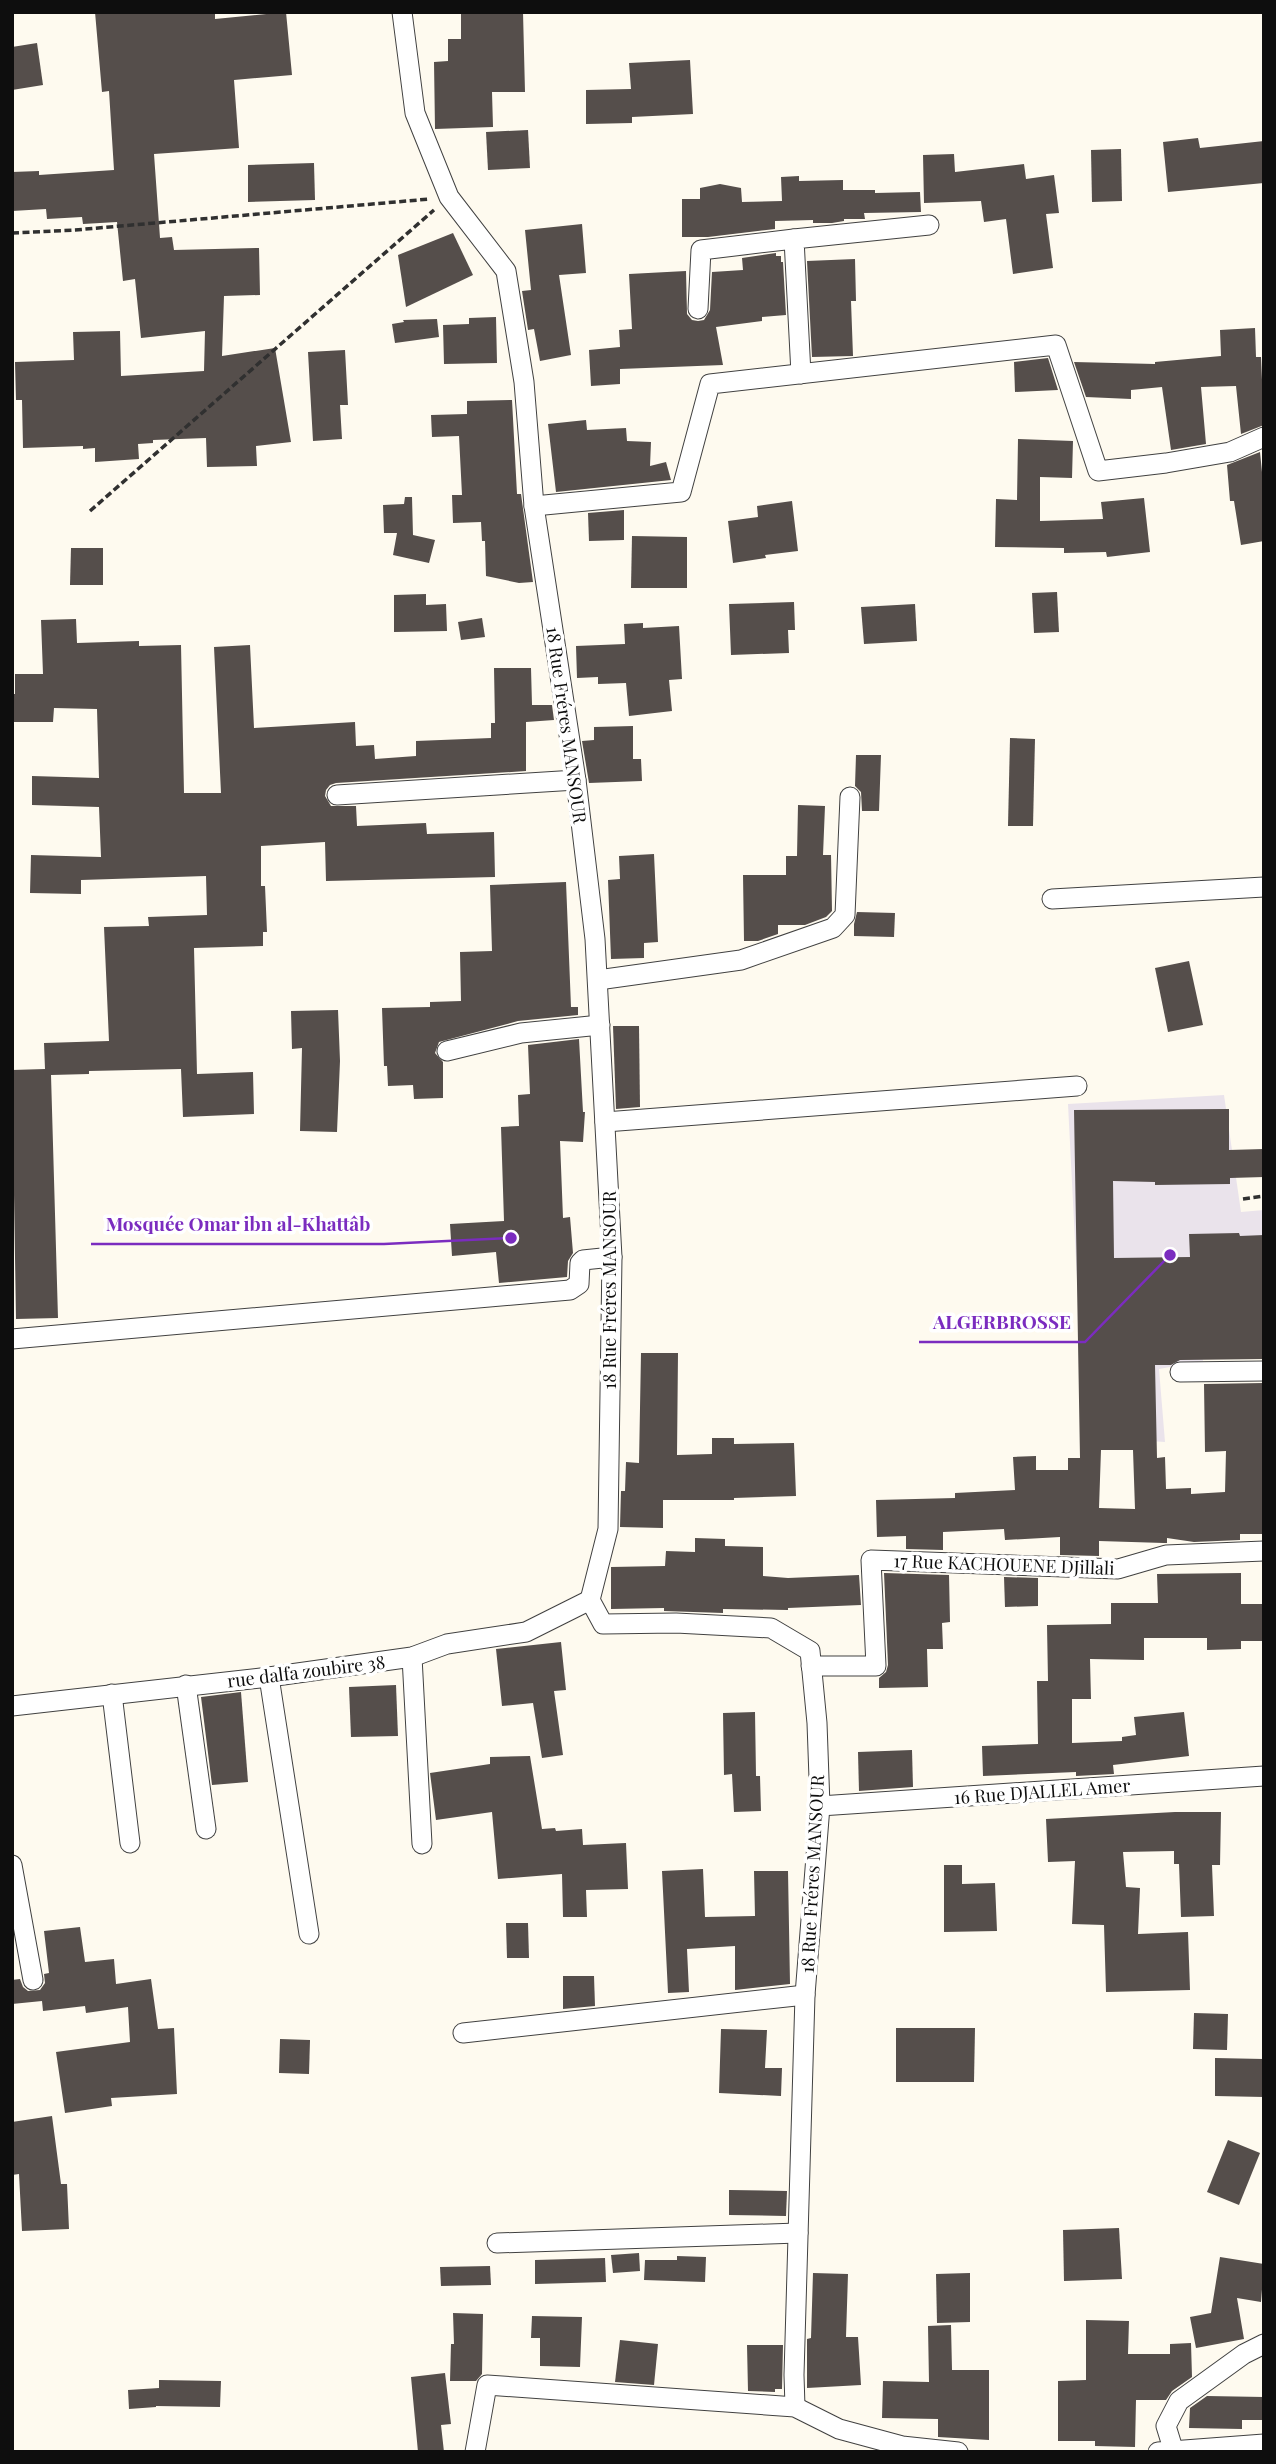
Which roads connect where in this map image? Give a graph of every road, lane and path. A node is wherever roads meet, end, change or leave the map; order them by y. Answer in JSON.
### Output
{"nodes":[{"id":1,"x":402,"y":12,"type":"edge"},
{"id":2,"x":449,"y":197,"type":"junction"},
{"id":3,"x":929,"y":225,"type":"dead end"},
{"id":4,"x":12,"y":233,"type":"edge"},
{"id":5,"x":794,"y":239,"type":"junction"},
{"id":6,"x":698,"y":309,"type":"dead end"},
{"id":7,"x":801,"y":374,"type":"junction"},
{"id":8,"x":1264,"y":437,"type":"edge"},
{"id":9,"x":534,"y":506,"type":"junction"},
{"id":10,"x":90,"y":511,"type":"dead end"},
{"id":11,"x":576,"y":780,"type":"junction"},
{"id":12,"x":337,"y":795,"type":"dead end"},
{"id":13,"x":850,"y":797,"type":"dead end"},
{"id":14,"x":1264,"y":887,"type":"edge"},
{"id":15,"x":1052,"y":899,"type":"dead end"},
{"id":16,"x":598,"y":980,"type":"junction"},
{"id":17,"x":600,"y":1025,"type":"junction"},
{"id":18,"x":447,"y":1051,"type":"dead end"},
{"id":19,"x":1077,"y":1086,"type":"dead end"},
{"id":20,"x":605,"y":1122,"type":"junction"},
{"id":21,"x":1264,"y":1196,"type":"edge"},
{"id":22,"x":1244,"y":1199,"type":"dead end"},
{"id":23,"x":612,"y":1257,"type":"junction"},
{"id":24,"x":12,"y":1339,"type":"edge"},
{"id":25,"x":1180,"y":1371,"type":"dead end"},
{"id":26,"x":1264,"y":1371,"type":"edge"},
{"id":27,"x":1264,"y":1551,"type":"edge"},
{"id":28,"x":590,"y":1601,"type":"junction"},
{"id":29,"x":412,"y":1657,"type":"junction"},
{"id":30,"x":811,"y":1666,"type":"junction"},
{"id":31,"x":269,"y":1677,"type":"junction"},
{"id":32,"x":186,"y":1685,"type":"junction"},
{"id":33,"x":111,"y":1694,"type":"junction"},
{"id":34,"x":12,"y":1706,"type":"edge"},
{"id":35,"x":1264,"y":1776,"type":"edge"},
{"id":36,"x":820,"y":1806,"type":"junction"},
{"id":37,"x":206,"y":1829,"type":"dead end"},
{"id":38,"x":130,"y":1843,"type":"dead end"},
{"id":39,"x":422,"y":1844,"type":"dead end"},
{"id":40,"x":12,"y":1865,"type":"edge"},
{"id":41,"x":309,"y":1934,"type":"dead end"},
{"id":42,"x":33,"y":1980,"type":"dead end"},
{"id":43,"x":805,"y":1995,"type":"junction"},
{"id":44,"x":463,"y":2033,"type":"dead end"},
{"id":45,"x":798,"y":2233,"type":"junction"},
{"id":46,"x":497,"y":2243,"type":"dead end"},
{"id":47,"x":1264,"y":2344,"type":"edge"},
{"id":48,"x":795,"y":2407,"type":"junction"},
{"id":49,"x":1264,"y":2444,"type":"edge"},
{"id":50,"x":902,"y":2449,"type":"edge"},
{"id":51,"x":1169,"y":2451,"type":"edge"},
{"id":52,"x":475,"y":2452,"type":"edge"},
{"id":53,"x":958,"y":2452,"type":"edge"}],
"edges":[{"from":1,"to":2,"type":"street","name":"18 Rue Fréres MANSOUR"},
{"from":2,"to":4,"type":"path"},
{"from":2,"to":9,"type":"street","name":"18 Rue Fréres MANSOUR"},
{"from":2,"to":10,"type":"path"},
{"from":3,"to":5,"type":"street"},
{"from":5,"to":6,"type":"street"},
{"from":5,"to":7,"type":"street"},
{"from":7,"to":8,"type":"street"},
{"from":7,"to":9,"type":"street"},
{"from":9,"to":11,"type":"street","name":"18 Rue Fréres MANSOUR"},
{"from":11,"to":12,"type":"street"},
{"from":11,"to":16,"type":"street","name":"18 Rue Fréres MANSOUR"},
{"from":13,"to":16,"type":"street"},
{"from":14,"to":15,"type":"street"},
{"from":16,"to":17,"type":"street","name":"18 Rue Fréres MANSOUR"},
{"from":17,"to":18,"type":"street"},
{"from":17,"to":20,"type":"street","name":"18 Rue Fréres MANSOUR"},
{"from":19,"to":20,"type":"street"},
{"from":20,"to":23,"type":"street","name":"18 Rue Fréres MANSOUR"},
{"from":21,"to":22,"type":"path"},
{"from":23,"to":24,"type":"street"},
{"from":23,"to":28,"type":"street","name":"18 Rue Fréres MANSOUR"},
{"from":25,"to":26,"type":"street"},
{"from":27,"to":30,"type":"street","name":"17 Rue KACHOUENE DJillali"},
{"from":28,"to":29,"type":"street","name":"rue dalfa zoubire 38"},
{"from":28,"to":30,"type":"street","name":"18 Rue Fréres MANSOUR"},
{"from":29,"to":31,"type":"street","name":"rue dalfa zoubire 38"},
{"from":29,"to":39,"type":"street"},
{"from":30,"to":36,"type":"street","name":"18 Rue Fréres MANSOUR"},
{"from":31,"to":32,"type":"street","name":"rue dalfa zoubire 38"},
{"from":31,"to":41,"type":"street"},
{"from":32,"to":33,"type":"street","name":"rue dalfa zoubire 38"},
{"from":32,"to":37,"type":"street"},
{"from":33,"to":34,"type":"street","name":"rue dalfa zoubire 38"},
{"from":33,"to":38,"type":"street"},
{"from":35,"to":36,"type":"street","name":"16 Rue DJALLEL Amer"},
{"from":36,"to":43,"type":"street","name":"18 Rue Fréres MANSOUR"},
{"from":40,"to":42,"type":"street"},
{"from":43,"to":44,"type":"street"},
{"from":43,"to":45,"type":"street","name":"18 Rue Fréres MANSOUR"},
{"from":45,"to":46,"type":"street"},
{"from":45,"to":48,"type":"street","name":"18 Rue Fréres MANSOUR"},
{"from":47,"to":51,"type":"street"},
{"from":48,"to":50,"type":"street"},
{"from":48,"to":52,"type":"street"},
{"from":49,"to":51,"type":"street"},
{"from":50,"to":53,"type":"street"}]}
